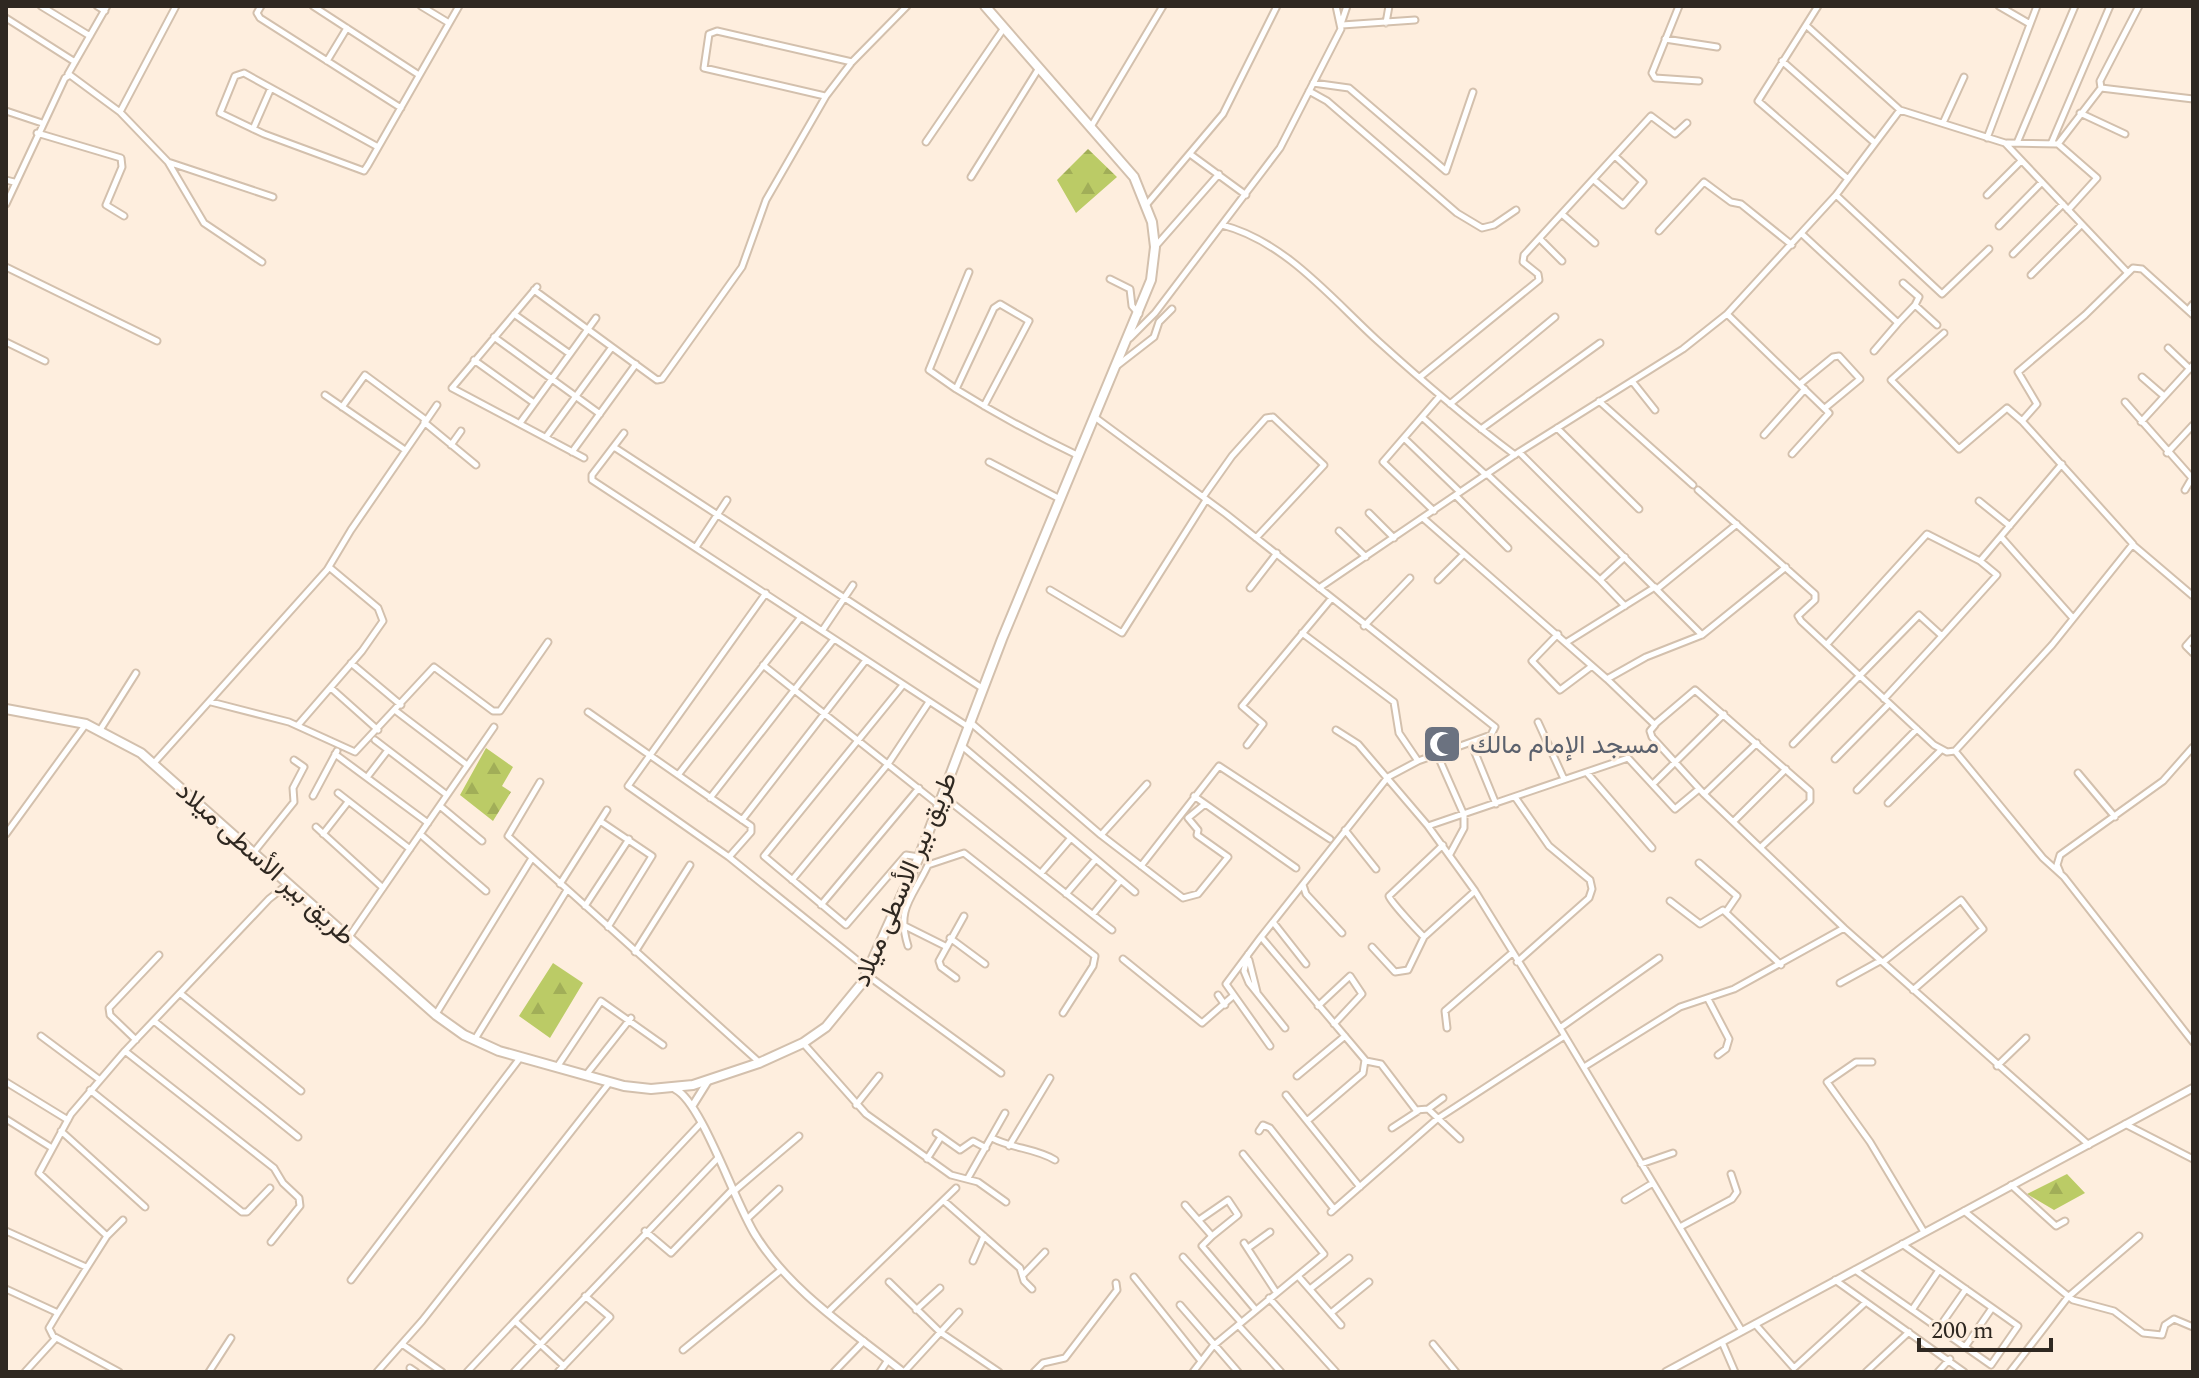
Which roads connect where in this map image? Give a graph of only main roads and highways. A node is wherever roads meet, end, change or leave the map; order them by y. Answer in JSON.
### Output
{"nodes":[{"id":1,"x":985,"y":6,"type":"edge"},
{"id":2,"x":6,"y":709,"type":"edge"}],
"edges":[{"from":1,"to":2,"type":"main road","name":"طريق بير الأسطى ميلاد"}]}
